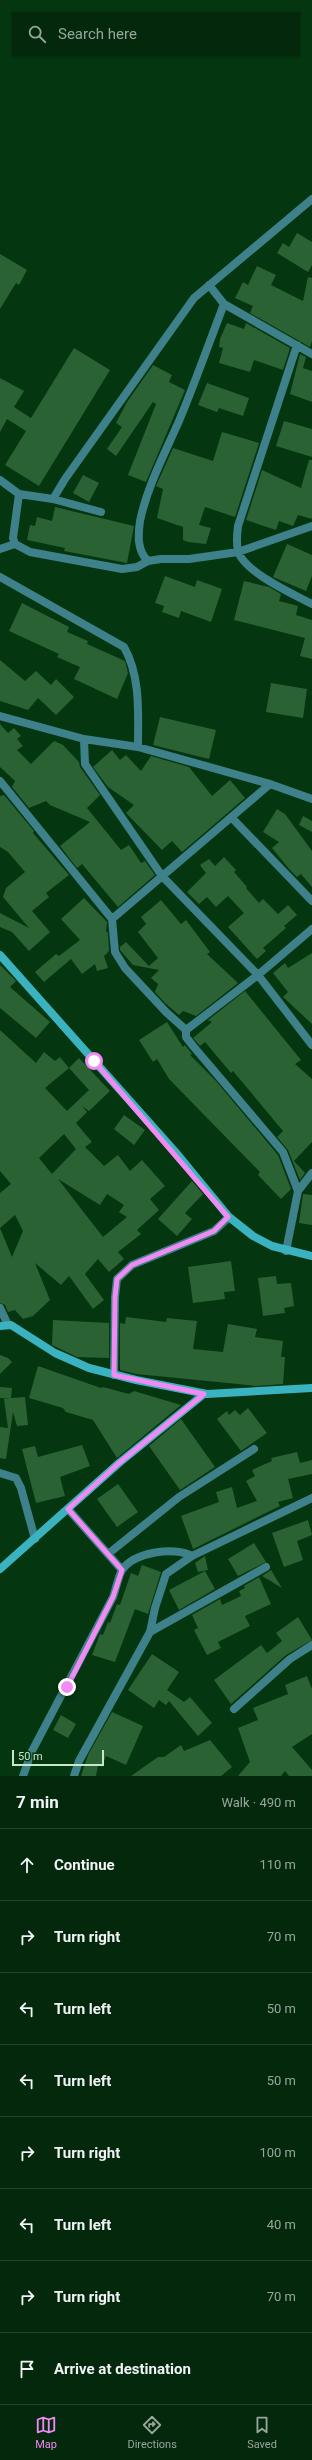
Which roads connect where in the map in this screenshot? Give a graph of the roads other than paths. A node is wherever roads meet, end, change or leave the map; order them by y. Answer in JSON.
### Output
{"nodes":[{"id":1,"x":312,"y":199,"type":"edge"},
{"id":2,"x":209,"y":285,"type":"junction"},
{"id":3,"x":224,"y":304,"type":"junction"},
{"id":4,"x":297,"y":345,"type":"junction"},
{"id":5,"x":312,"y":354,"type":"edge"},
{"id":6,"x":0,"y":480,"type":"edge"},
{"id":7,"x":19,"y":494,"type":"junction"},
{"id":8,"x":53,"y":499,"type":"junction"},
{"id":9,"x":101,"y":512,"type":"dead end"},
{"id":10,"x":312,"y":526,"type":"edge"},
{"id":11,"x":15,"y":544,"type":"junction"},
{"id":12,"x":0,"y":549,"type":"edge"},
{"id":13,"x":238,"y":552,"type":"junction"},
{"id":14,"x":148,"y":561,"type":"junction"},
{"id":15,"x":0,"y":577,"type":"edge"},
{"id":16,"x":312,"y":604,"type":"edge"},
{"id":17,"x":0,"y":716,"type":"edge"},
{"id":18,"x":84,"y":739,"type":"junction"},
{"id":19,"x":138,"y":747,"type":"junction"},
{"id":20,"x":0,"y":782,"type":"edge"},
{"id":21,"x":270,"y":784,"type":"junction"},
{"id":22,"x":312,"y":799,"type":"edge"},
{"id":23,"x":232,"y":818,"type":"junction"},
{"id":24,"x":162,"y":876,"type":"junction"},
{"id":25,"x":312,"y":901,"type":"edge"},
{"id":26,"x":112,"y":919,"type":"junction"},
{"id":27,"x":312,"y":929,"type":"edge"},
{"id":28,"x":0,"y":955,"type":"edge"},
{"id":29,"x":258,"y":975,"type":"junction"},
{"id":30,"x":186,"y":1030,"type":"junction"},
{"id":31,"x":312,"y":1045,"type":"edge"},
{"id":32,"x":312,"y":1173,"type":"edge"},
{"id":33,"x":298,"y":1191,"type":"junction"},
{"id":34,"x":228,"y":1217,"type":"junction"},
{"id":35,"x":286,"y":1251,"type":"junction"},
{"id":36,"x":312,"y":1256,"type":"edge"},
{"id":37,"x":0,"y":1308,"type":"edge"},
{"id":38,"x":4,"y":1326,"type":"edge"},
{"id":39,"x":114,"y":1375,"type":"junction"},
{"id":40,"x":312,"y":1388,"type":"edge"},
{"id":41,"x":204,"y":1394,"type":"junction"},
{"id":42,"x":254,"y":1448,"type":"dead end"},
{"id":43,"x":0,"y":1473,"type":"edge"},
{"id":44,"x":312,"y":1498,"type":"edge"},
{"id":45,"x":68,"y":1509,"type":"junction"},
{"id":46,"x":36,"y":1539,"type":"junction"},
{"id":47,"x":108,"y":1554,"type":"junction"},
{"id":48,"x":192,"y":1556,"type":"junction"},
{"id":49,"x":266,"y":1567,"type":"dead end"},
{"id":50,"x":0,"y":1568,"type":"edge"},
{"id":51,"x":122,"y":1570,"type":"junction"},
{"id":52,"x":150,"y":1632,"type":"junction"},
{"id":53,"x":312,"y":1645,"type":"edge"},
{"id":54,"x":234,"y":1709,"type":"dead end"},
{"id":55,"x":24,"y":1776,"type":"edge"},
{"id":56,"x":74,"y":1776,"type":"edge"}],
"edges":[{"from":1,"to":2,"type":"street"},
{"from":2,"to":3,"type":"street"},
{"from":2,"to":8,"type":"street"},
{"from":3,"to":4,"type":"street"},
{"from":3,"to":14,"type":"street"},
{"from":4,"to":5,"type":"street"},
{"from":4,"to":13,"type":"street"},
{"from":6,"to":7,"type":"street"},
{"from":7,"to":8,"type":"street"},
{"from":7,"to":11,"type":"street"},
{"from":8,"to":9,"type":"street"},
{"from":10,"to":13,"type":"street"},
{"from":11,"to":12,"type":"street"},
{"from":11,"to":14,"type":"street"},
{"from":13,"to":14,"type":"street"},
{"from":13,"to":16,"type":"street"},
{"from":15,"to":19,"type":"street"},
{"from":17,"to":18,"type":"street"},
{"from":18,"to":19,"type":"street"},
{"from":18,"to":24,"type":"street"},
{"from":19,"to":21,"type":"street"},
{"from":20,"to":26,"type":"street"},
{"from":21,"to":22,"type":"street"},
{"from":21,"to":23,"type":"street"},
{"from":23,"to":24,"type":"street"},
{"from":23,"to":25,"type":"street"},
{"from":24,"to":26,"type":"street"},
{"from":24,"to":29,"type":"street"},
{"from":26,"to":30,"type":"street"},
{"from":27,"to":29,"type":"street"},
{"from":28,"to":34,"type":"street"},
{"from":29,"to":30,"type":"street"},
{"from":29,"to":31,"type":"street"},
{"from":30,"to":33,"type":"street"},
{"from":32,"to":33,"type":"street"},
{"from":33,"to":35,"type":"street"},
{"from":34,"to":35,"type":"street"},
{"from":34,"to":39,"type":"street"},
{"from":35,"to":36,"type":"street"},
{"from":37,"to":38,"type":"street"},
{"from":38,"to":39,"type":"street"},
{"from":39,"to":41,"type":"street"},
{"from":40,"to":41,"type":"street"},
{"from":41,"to":45,"type":"street"},
{"from":42,"to":47,"type":"street"},
{"from":43,"to":46,"type":"street"},
{"from":44,"to":48,"type":"street"},
{"from":45,"to":46,"type":"street"},
{"from":45,"to":47,"type":"street"},
{"from":46,"to":50,"type":"street"},
{"from":47,"to":51,"type":"street"},
{"from":48,"to":51,"type":"street"},
{"from":48,"to":52,"type":"street"},
{"from":49,"to":52,"type":"street"},
{"from":51,"to":55,"type":"street"},
{"from":52,"to":56,"type":"street"},
{"from":53,"to":54,"type":"street"}]}
